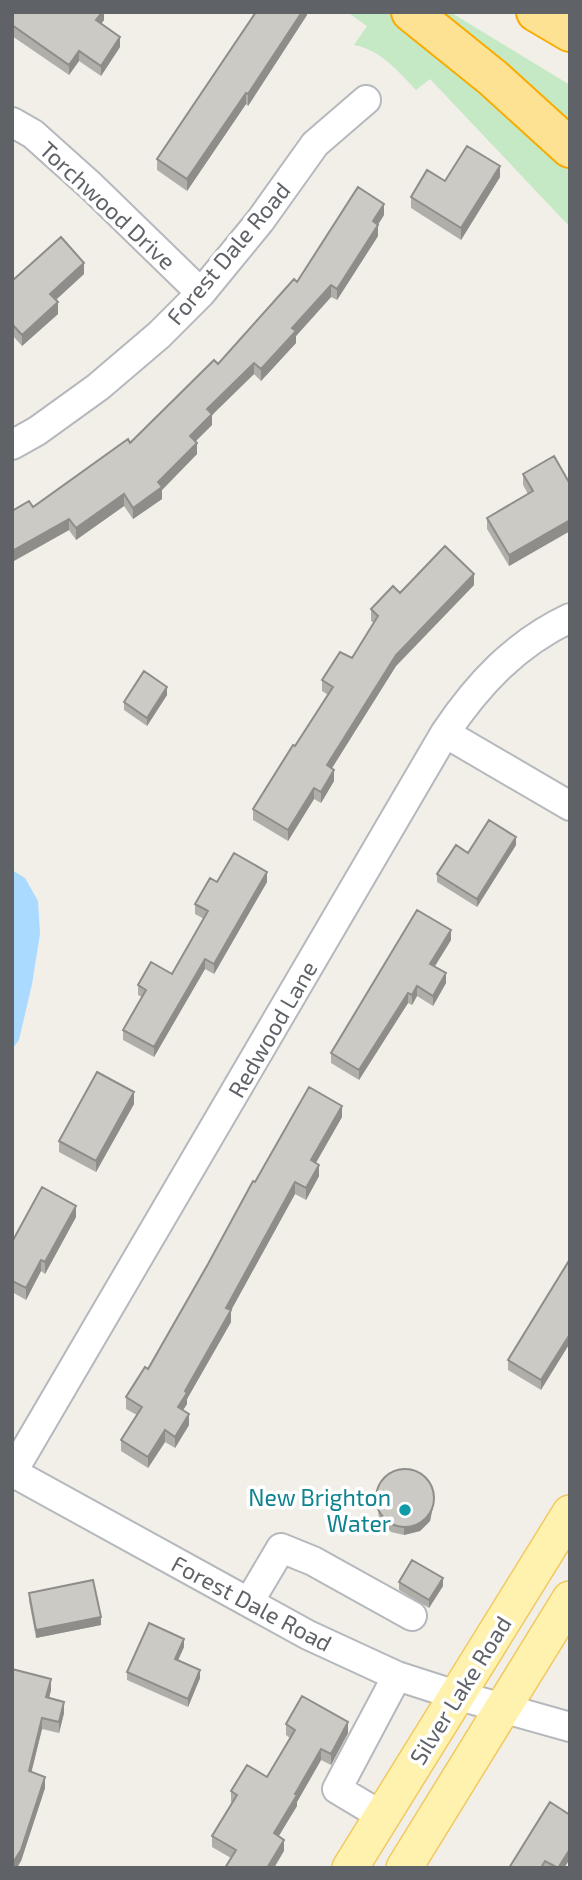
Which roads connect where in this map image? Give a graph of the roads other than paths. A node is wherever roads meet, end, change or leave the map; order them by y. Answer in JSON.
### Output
{"nodes":[{"id":1,"x":411,"y":12,"type":"edge"},
{"id":2,"x":536,"y":12,"type":"edge"},
{"id":3,"x":570,"y":32,"type":"edge"},
{"id":4,"x":366,"y":100,"type":"dead end"},
{"id":5,"x":12,"y":122,"type":"edge"},
{"id":6,"x":570,"y":148,"type":"edge"},
{"id":7,"x":201,"y":293,"type":"junction"},
{"id":8,"x":12,"y":446,"type":"edge"},
{"id":9,"x":570,"y":618,"type":"edge"},
{"id":10,"x":444,"y":733,"type":"junction"},
{"id":11,"x":570,"y":806,"type":"edge"},
{"id":12,"x":12,"y":1473,"type":"edge"},
{"id":13,"x":570,"y":1513,"type":"edge"},
{"id":14,"x":570,"y":1599,"type":"edge"},
{"id":15,"x":249,"y":1602,"type":"junction"},
{"id":16,"x":412,"y":1616,"type":"dead end"},
{"id":17,"x":397,"y":1676,"type":"junction"},
{"id":18,"x":456,"y":1695,"type":"junction"},
{"id":19,"x":503,"y":1708,"type":"junction"},
{"id":20,"x":570,"y":1727,"type":"edge"},
{"id":21,"x":382,"y":1816,"type":"junction"},
{"id":22,"x":350,"y":1868,"type":"edge"},
{"id":23,"x":404,"y":1868,"type":"edge"}],
"edges":[{"from":1,"to":6,"type":"highway"},
{"from":2,"to":3,"type":"highway"},
{"from":4,"to":7,"type":"street","name":"Forest Dale Road"},
{"from":5,"to":7,"type":"street","name":"Torchwood Drive"},
{"from":7,"to":8,"type":"street","name":"Forest Dale Road"},
{"from":9,"to":10,"type":"street","name":"Redwood Lane"},
{"from":10,"to":11,"type":"street"},
{"from":10,"to":12,"type":"street","name":"Redwood Lane"},
{"from":12,"to":15,"type":"street","name":"Forest Dale Road"},
{"from":13,"to":18,"type":"main road","name":"Silver Lake Road"},
{"from":14,"to":19,"type":"main road"},
{"from":15,"to":16,"type":"street"},
{"from":15,"to":17,"type":"street","name":"Forest Dale Road"},
{"from":17,"to":18,"type":"street","name":"Forest Dale Road"},
{"from":17,"to":21,"type":"street"},
{"from":18,"to":19,"type":"street","name":"Forest Dale Road"},
{"from":18,"to":21,"type":"main road","name":"Silver Lake Road"},
{"from":19,"to":20,"type":"street","name":"Forest Dale Road"},
{"from":19,"to":23,"type":"main road"},
{"from":21,"to":22,"type":"main road","name":"Silver Lake Road"}]}
